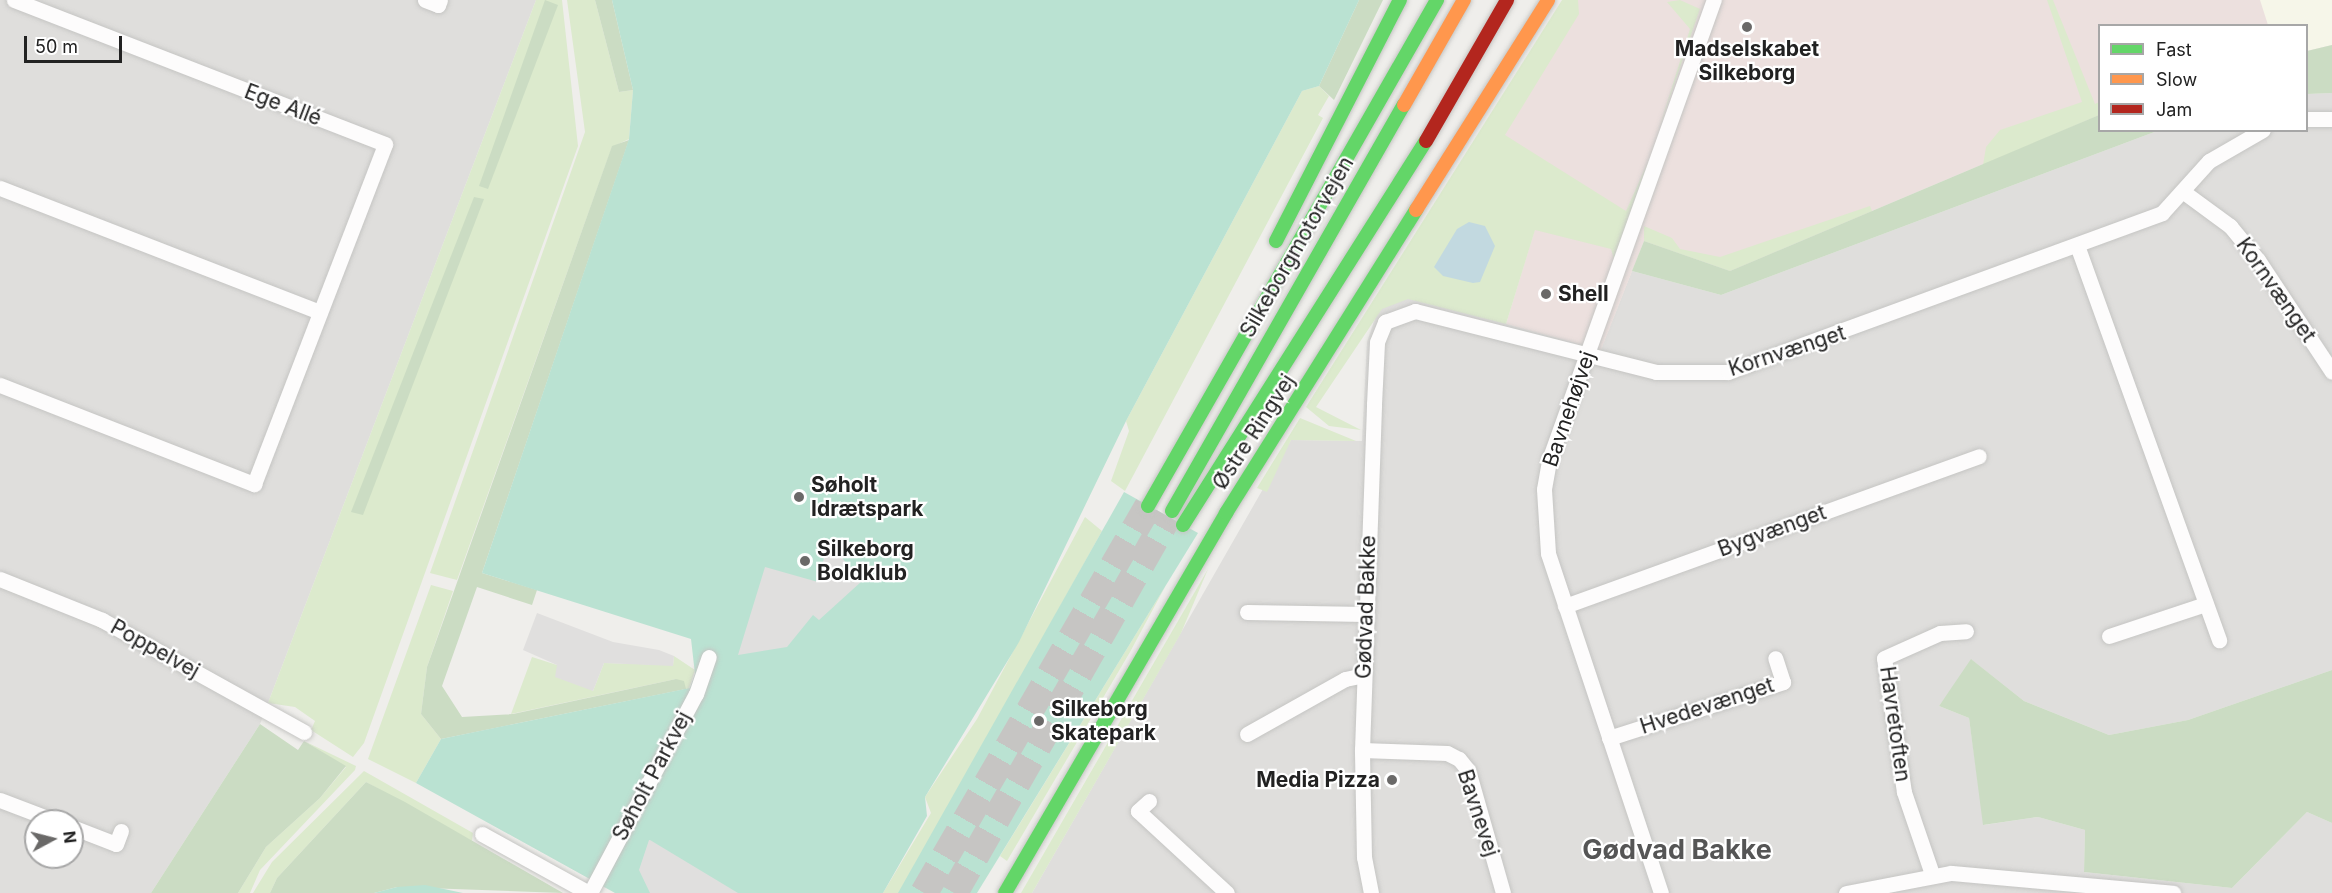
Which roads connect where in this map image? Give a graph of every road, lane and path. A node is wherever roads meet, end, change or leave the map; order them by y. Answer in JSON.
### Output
{"nodes":[{"id":1,"x":14,"y":0,"type":"edge"},
{"id":2,"x":425,"y":0,"type":"edge"},
{"id":3,"x":440,"y":0,"type":"edge"},
{"id":4,"x":1400,"y":0,"type":"edge"},
{"id":5,"x":1437,"y":0,"type":"edge"},
{"id":6,"x":1464,"y":0,"type":"edge"},
{"id":7,"x":1507,"y":0,"type":"edge"},
{"id":8,"x":1548,"y":0,"type":"edge"},
{"id":9,"x":1714,"y":0,"type":"edge"},
{"id":10,"x":2308,"y":119,"type":"edge"},
{"id":11,"x":2332,"y":119,"type":"edge"},
{"id":12,"x":2260,"y":132,"type":"edge"},
{"id":13,"x":0,"y":188,"type":"edge"},
{"id":14,"x":2185,"y":193,"type":"junction"},
{"id":15,"x":2078,"y":248,"type":"junction"},
{"id":16,"x":1270,"y":252,"type":"dead end"},
{"id":17,"x":320,"y":312,"type":"junction"},
{"id":18,"x":1385,"y":322,"type":"joint"},
{"id":19,"x":1587,"y":355,"type":"junction"},
{"id":20,"x":2332,"y":372,"type":"edge"},
{"id":21,"x":1204,"y":374,"type":"dead end"},
{"id":22,"x":0,"y":385,"type":"edge"},
{"id":23,"x":1979,"y":456,"type":"dead end"},
{"id":24,"x":1168,"y":517,"type":"tunnel mouth"},
{"id":25,"x":1183,"y":525,"type":"tunnel mouth"},
{"id":26,"x":0,"y":579,"type":"edge"},
{"id":27,"x":2206,"y":604,"type":"junction"},
{"id":28,"x":1565,"y":606,"type":"junction"},
{"id":29,"x":1247,"y":612,"type":"dead end"},
{"id":30,"x":1366,"y":614,"type":"junction"},
{"id":31,"x":1966,"y":631,"type":"dead end"},
{"id":32,"x":2109,"y":636,"type":"dead end"},
{"id":33,"x":2220,"y":640,"type":"dead end"},
{"id":34,"x":710,"y":657,"type":"dead end"},
{"id":35,"x":1775,"y":658,"type":"dead end"},
{"id":36,"x":1364,"y":675,"type":"junction"},
{"id":37,"x":304,"y":732,"type":"dead end"},
{"id":38,"x":1247,"y":734,"type":"dead end"},
{"id":39,"x":1608,"y":738,"type":"junction"},
{"id":40,"x":1362,"y":750,"type":"junction"},
{"id":41,"x":0,"y":800,"type":"edge"},
{"id":42,"x":1149,"y":801,"type":"dead end"},
{"id":43,"x":24,"y":809,"type":"edge"},
{"id":44,"x":121,"y":831,"type":"dead end"},
{"id":45,"x":84,"y":832,"type":"edge"},
{"id":46,"x":482,"y":834,"type":"dead end"},
{"id":47,"x":1932,"y":874,"type":"junction"},
{"id":48,"x":590,"y":893,"type":"edge"},
{"id":49,"x":1005,"y":893,"type":"edge"},
{"id":50,"x":1227,"y":893,"type":"edge"},
{"id":51,"x":1371,"y":893,"type":"edge"},
{"id":52,"x":1503,"y":893,"type":"edge"},
{"id":53,"x":1661,"y":893,"type":"edge"},
{"id":54,"x":1846,"y":893,"type":"edge"},
{"id":55,"x":2173,"y":893,"type":"edge"}],
"edges":[{"from":1,"to":17,"type":"street","name":"Ege Allé"},
{"from":2,"to":3,"type":"street"},
{"from":4,"to":16,"type":"main road"},
{"from":5,"to":21,"type":"main road","name":"Silkeborgmotorvejen"},
{"from":6,"to":24,"type":"main road","name":"Silkeborgmotorvejen"},
{"from":7,"to":25,"type":"main road"},
{"from":8,"to":49,"type":"main road","name":"Østre Ringvej"},
{"from":9,"to":19,"type":"street","name":"Bavnehøjvej"},
{"from":10,"to":11,"type":"street"},
{"from":12,"to":14,"type":"street","name":"Kornvænget"},
{"from":13,"to":17,"type":"street"},
{"from":14,"to":15,"type":"street","name":"Kornvænget"},
{"from":14,"to":20,"type":"street","name":"Kornvænget"},
{"from":15,"to":19,"type":"street","name":"Kornvænget"},
{"from":15,"to":27,"type":"street"},
{"from":17,"to":22,"type":"street","name":"Ege Allé"},
{"from":18,"to":19,"type":"street","name":"Kornvænget"},
{"from":18,"to":30,"type":"street","name":"Gødvad Bakke"},
{"from":19,"to":28,"type":"street","name":"Bavnehøjvej"},
{"from":23,"to":28,"type":"street","name":"Bygvænget"},
{"from":26,"to":37,"type":"street","name":"Poppelvej"},
{"from":27,"to":32,"type":"street"},
{"from":27,"to":33,"type":"street"},
{"from":28,"to":39,"type":"street","name":"Bavnehøjvej"},
{"from":29,"to":30,"type":"street"},
{"from":30,"to":36,"type":"street","name":"Gødvad Bakke"},
{"from":31,"to":47,"type":"street","name":"Havretoften"},
{"from":34,"to":48,"type":"street","name":"Søholt Parkvej"},
{"from":35,"to":39,"type":"street","name":"Hvedevænget"},
{"from":36,"to":38,"type":"street"},
{"from":36,"to":40,"type":"street","name":"Gødvad Bakke"},
{"from":39,"to":53,"type":"street","name":"Bavnehøjvej"},
{"from":40,"to":51,"type":"street","name":"Gødvad Bakke"},
{"from":40,"to":52,"type":"street","name":"Bavnevej"},
{"from":41,"to":43,"type":"street"},
{"from":42,"to":50,"type":"street"},
{"from":44,"to":45,"type":"street"},
{"from":46,"to":48,"type":"street","name":"Søholt Parkvej"},
{"from":47,"to":54,"type":"street"},
{"from":47,"to":55,"type":"street"}]}
